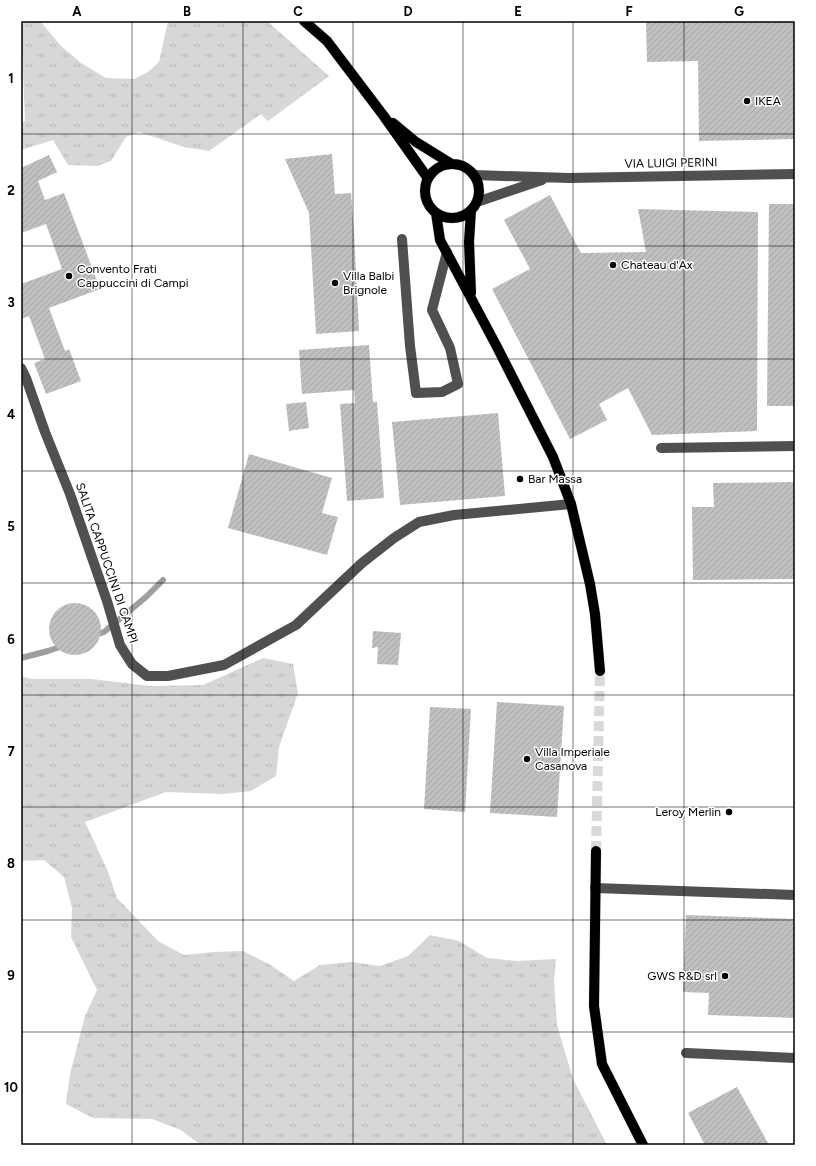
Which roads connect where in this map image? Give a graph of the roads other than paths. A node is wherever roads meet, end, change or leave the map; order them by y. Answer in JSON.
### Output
{"nodes":[{"id":1,"x":304,"y":21,"type":"edge"},
{"id":2,"x":383,"y":115,"type":"junction"},
{"id":3,"x":450,"y":163,"type":"junction"},
{"id":4,"x":795,"y":174,"type":"edge"},
{"id":5,"x":474,"y":175,"type":"junction"},
{"id":6,"x":427,"y":177,"type":"junction"},
{"id":7,"x":548,"y":178,"type":"junction"},
{"id":8,"x":474,"y":206,"type":"junction"},
{"id":9,"x":436,"y":214,"type":"junction"},
{"id":10,"x":402,"y":239,"type":"dead end"},
{"id":11,"x":447,"y":252,"type":"junction"},
{"id":12,"x":471,"y":297,"type":"junction"},
{"id":13,"x":21,"y":368,"type":"edge"},
{"id":14,"x":795,"y":446,"type":"edge"},
{"id":15,"x":661,"y":448,"type":"dead end"},
{"id":16,"x":571,"y":504,"type":"junction"},
{"id":17,"x":600,"y":671,"type":"tunnel mouth"},
{"id":18,"x":596,"y":851,"type":"tunnel mouth"},
{"id":19,"x":596,"y":888,"type":"junction"},
{"id":20,"x":795,"y":895,"type":"edge"},
{"id":21,"x":686,"y":1053,"type":"dead end"},
{"id":22,"x":795,"y":1058,"type":"edge"},
{"id":23,"x":643,"y":1145,"type":"edge"}],
"edges":[{"from":1,"to":2,"type":"main road"},
{"from":2,"to":3,"type":"main road"},
{"from":2,"to":6,"type":"main road"},
{"from":3,"to":5,"type":"main road"},
{"from":3,"to":6,"type":"main road"},
{"from":4,"to":7,"type":"street","name":"VIA LUIGI PERINI"},
{"from":5,"to":7,"type":"street","name":"VIA LUIGI PERINI"},
{"from":5,"to":8,"type":"main road"},
{"from":6,"to":9,"type":"main road"},
{"from":7,"to":8,"type":"street","name":"VIA LUIGI PERINI"},
{"from":8,"to":9,"type":"main road"},
{"from":8,"to":12,"type":"main road"},
{"from":9,"to":11,"type":"main road"},
{"from":10,"to":11,"type":"street"},
{"from":11,"to":12,"type":"main road"},
{"from":12,"to":16,"type":"main road"},
{"from":13,"to":16,"type":"street","name":"SALITA CAPPUCCINI DI CAMPI"},
{"from":14,"to":15,"type":"street"},
{"from":16,"to":17,"type":"main road"},
{"from":18,"to":19,"type":"main road"},
{"from":19,"to":20,"type":"street"},
{"from":19,"to":23,"type":"main road"},
{"from":21,"to":22,"type":"street"}]}
